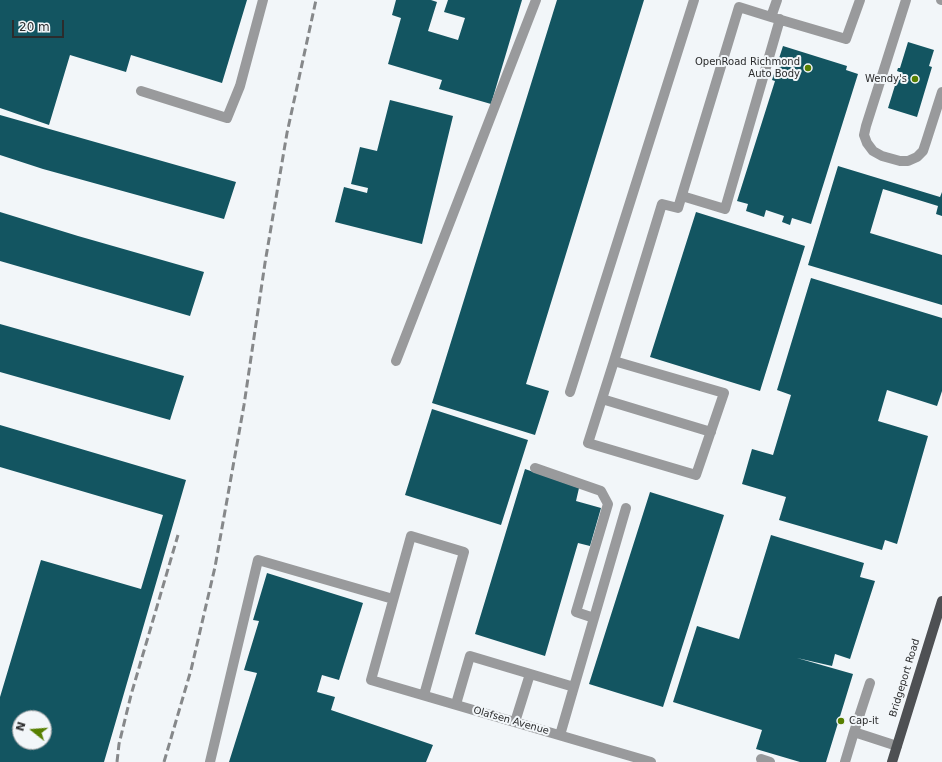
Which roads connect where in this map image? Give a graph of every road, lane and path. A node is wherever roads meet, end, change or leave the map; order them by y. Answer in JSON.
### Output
{"nodes":[{"id":1,"x":263,"y":0,"type":"edge"},
{"id":2,"x":536,"y":0,"type":"edge"},
{"id":3,"x":694,"y":0,"type":"edge"},
{"id":4,"x":776,"y":0,"type":"edge"},
{"id":5,"x":860,"y":0,"type":"edge"},
{"id":6,"x":906,"y":0,"type":"edge"},
{"id":7,"x":775,"y":18,"type":"junction"},
{"id":8,"x":141,"y":91,"type":"dead end"},
{"id":9,"x":942,"y":92,"type":"edge"},
{"id":10,"x":682,"y":196,"type":"junction"},
{"id":11,"x":396,"y":361,"type":"dead end"},
{"id":12,"x":614,"y":362,"type":"junction"},
{"id":13,"x":570,"y":392,"type":"dead end"},
{"id":14,"x":602,"y":399,"type":"junction"},
{"id":15,"x":711,"y":432,"type":"junction"},
{"id":16,"x":535,"y":468,"type":"dead end"},
{"id":17,"x":626,"y":508,"type":"dead end"},
{"id":18,"x":393,"y":600,"type":"junction"},
{"id":19,"x":942,"y":601,"type":"edge"},
{"id":20,"x":594,"y":618,"type":"junction"},
{"id":21,"x":530,"y":674,"type":"junction"},
{"id":22,"x":870,"y":683,"type":"dead end"},
{"id":23,"x":574,"y":687,"type":"junction"},
{"id":24,"x":424,"y":695,"type":"junction"},
{"id":25,"x":456,"y":704,"type":"junction"},
{"id":26,"x":515,"y":722,"type":"junction"},
{"id":27,"x":854,"y":732,"type":"junction"},
{"id":28,"x":560,"y":735,"type":"junction"},
{"id":29,"x":897,"y":746,"type":"junction"},
{"id":30,"x":210,"y":762,"type":"edge"},
{"id":31,"x":650,"y":762,"type":"edge"},
{"id":32,"x":845,"y":762,"type":"edge"},
{"id":33,"x":892,"y":762,"type":"edge"}],
"edges":[{"from":1,"to":8,"type":"street"},
{"from":2,"to":11,"type":"street"},
{"from":3,"to":13,"type":"street"},
{"from":4,"to":7,"type":"street"},
{"from":5,"to":7,"type":"street"},
{"from":6,"to":9,"type":"street"},
{"from":7,"to":10,"type":"street"},
{"from":7,"to":10,"type":"street"},
{"from":10,"to":12,"type":"street"},
{"from":12,"to":14,"type":"street"},
{"from":12,"to":15,"type":"street"},
{"from":14,"to":15,"type":"street"},
{"from":14,"to":15,"type":"street"},
{"from":16,"to":20,"type":"street"},
{"from":17,"to":20,"type":"street"},
{"from":18,"to":24,"type":"street","name":"Olafsen Avenue"},
{"from":18,"to":24,"type":"street"},
{"from":18,"to":30,"type":"street"},
{"from":19,"to":29,"type":"main road","name":"Bridgeport Road"},
{"from":20,"to":23,"type":"street"},
{"from":21,"to":23,"type":"street"},
{"from":21,"to":25,"type":"street"},
{"from":21,"to":26,"type":"street"},
{"from":22,"to":27,"type":"street"},
{"from":23,"to":28,"type":"street"},
{"from":24,"to":25,"type":"street","name":"Olafsen Avenue"},
{"from":25,"to":26,"type":"street","name":"Olafsen Avenue"},
{"from":26,"to":28,"type":"street","name":"Olafsen Avenue"},
{"from":27,"to":29,"type":"street"},
{"from":27,"to":32,"type":"street"},
{"from":28,"to":31,"type":"street","name":"Olafsen Avenue"},
{"from":29,"to":33,"type":"main road","name":"Bridgeport Road"}]}
